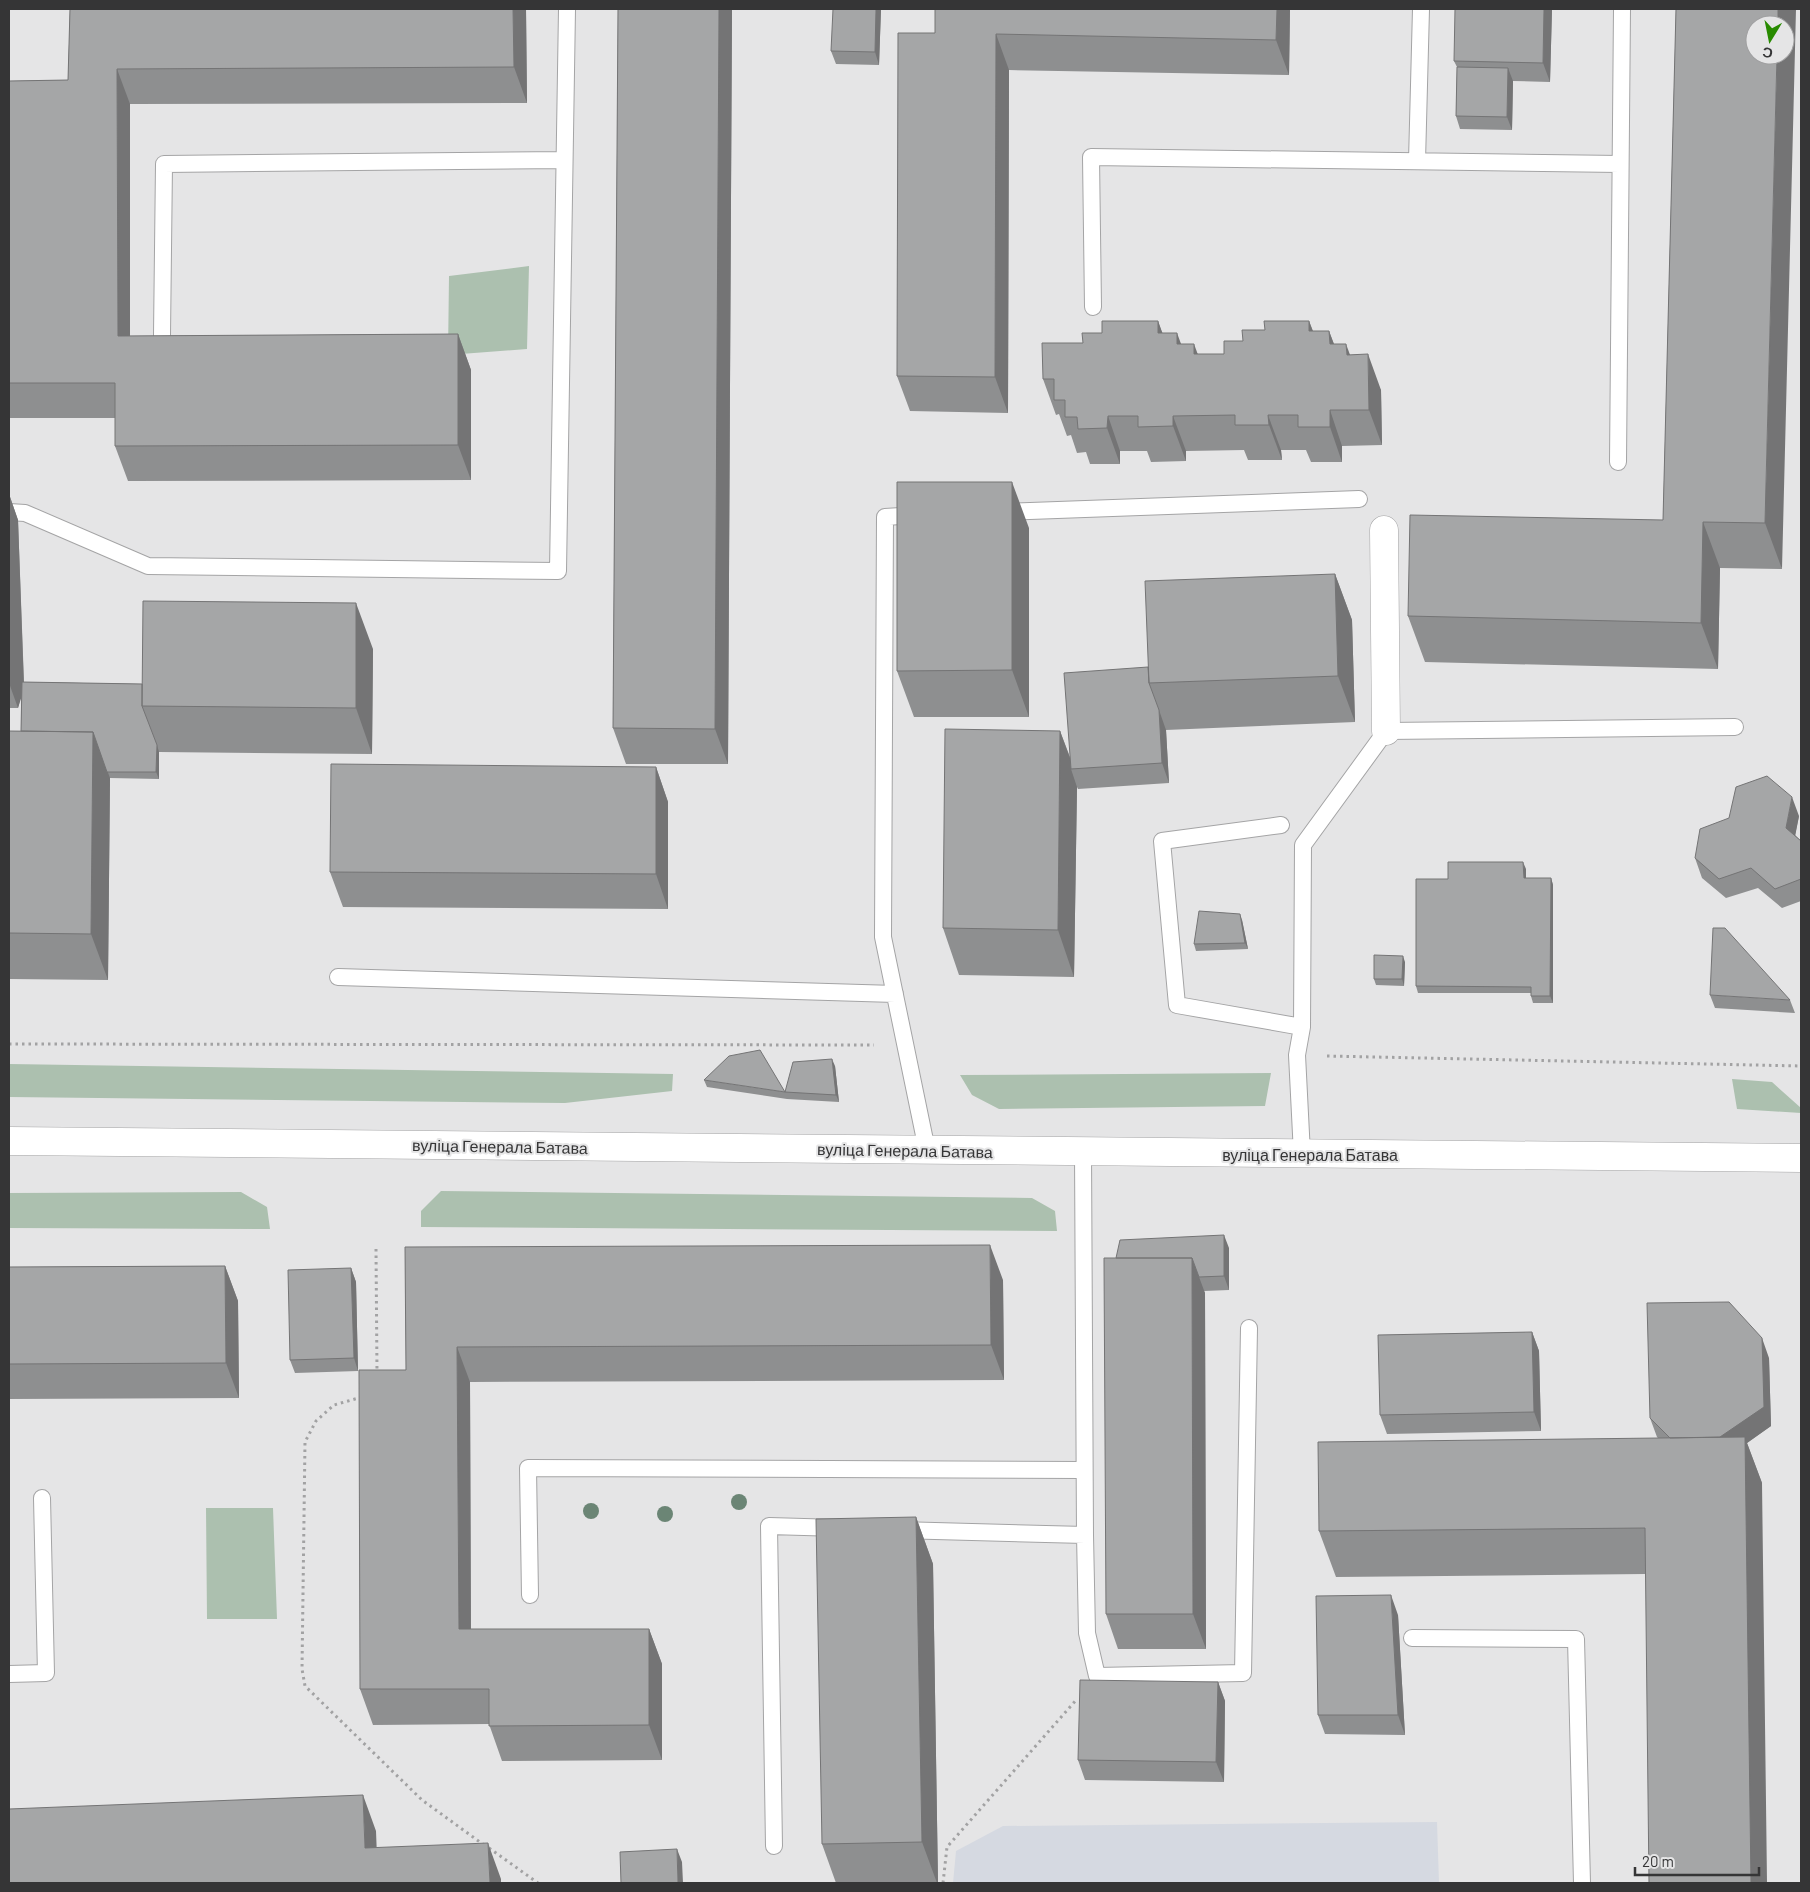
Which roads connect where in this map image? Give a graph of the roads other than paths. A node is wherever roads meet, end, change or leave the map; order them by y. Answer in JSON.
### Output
{"nodes":[{"id":1,"x":567,"y":9,"type":"edge"},
{"id":2,"x":1420,"y":9,"type":"edge"},
{"id":3,"x":1622,"y":9,"type":"edge"},
{"id":4,"x":564,"y":160,"type":"junction"},
{"id":5,"x":1417,"y":161,"type":"junction"},
{"id":6,"x":1620,"y":164,"type":"junction"},
{"id":7,"x":1093,"y":307,"type":"dead end"},
{"id":8,"x":162,"y":335,"type":"edge"},
{"id":9,"x":1618,"y":462,"type":"dead end"},
{"id":10,"x":1359,"y":499,"type":"dead end"},
{"id":11,"x":9,"y":512,"type":"edge"},
{"id":12,"x":984,"y":513,"type":"edge"},
{"id":13,"x":934,"y":515,"type":"edge"},
{"id":14,"x":1384,"y":530,"type":"dead end"},
{"id":15,"x":1735,"y":727,"type":"dead end"},
{"id":16,"x":1386,"y":731,"type":"junction"},
{"id":17,"x":1281,"y":825,"type":"dead end"},
{"id":18,"x":338,"y":978,"type":"dead end"},
{"id":19,"x":895,"y":994,"type":"junction"},
{"id":20,"x":1302,"y":1027,"type":"junction"},
{"id":21,"x":9,"y":1141,"type":"edge"},
{"id":22,"x":927,"y":1150,"type":"junction"},
{"id":23,"x":1083,"y":1152,"type":"junction"},
{"id":24,"x":1302,"y":1154,"type":"junction"},
{"id":25,"x":1801,"y":1158,"type":"edge"},
{"id":26,"x":1249,"y":1328,"type":"dead end"},
{"id":27,"x":1083,"y":1470,"type":"junction"},
{"id":28,"x":42,"y":1498,"type":"dead end"},
{"id":29,"x":858,"y":1528,"type":"edge"},
{"id":30,"x":887,"y":1529,"type":"edge"},
{"id":31,"x":1084,"y":1535,"type":"junction"},
{"id":32,"x":530,"y":1594,"type":"dead end"},
{"id":33,"x":1412,"y":1638,"type":"dead end"},
{"id":34,"x":9,"y":1674,"type":"edge"},
{"id":35,"x":774,"y":1846,"type":"dead end"},
{"id":36,"x":1582,"y":1883,"type":"edge"}],
"edges":[{"from":1,"to":4,"type":"lane"},
{"from":2,"to":5,"type":"lane"},
{"from":3,"to":6,"type":"lane"},
{"from":4,"to":8,"type":"lane"},
{"from":4,"to":11,"type":"lane"},
{"from":5,"to":6,"type":"lane"},
{"from":5,"to":7,"type":"lane"},
{"from":6,"to":9,"type":"lane"},
{"from":10,"to":12,"type":"lane"},
{"from":13,"to":19,"type":"lane"},
{"from":14,"to":16,"type":"street"},
{"from":15,"to":16,"type":"lane"},
{"from":16,"to":20,"type":"lane"},
{"from":17,"to":20,"type":"lane"},
{"from":18,"to":19,"type":"lane"},
{"from":19,"to":22,"type":"lane"},
{"from":20,"to":24,"type":"lane"},
{"from":21,"to":22,"type":"street","name":"вуліца Генерала Батава"},
{"from":22,"to":23,"type":"street","name":"вуліца Генерала Батава"},
{"from":23,"to":24,"type":"street","name":"вуліца Генерала Батава"},
{"from":23,"to":27,"type":"lane"},
{"from":24,"to":25,"type":"street","name":"вуліца Генерала Батава"},
{"from":26,"to":31,"type":"lane"},
{"from":27,"to":31,"type":"lane"},
{"from":27,"to":32,"type":"lane"},
{"from":28,"to":34,"type":"lane"},
{"from":29,"to":35,"type":"lane"},
{"from":30,"to":31,"type":"lane"},
{"from":33,"to":36,"type":"lane"}]}
